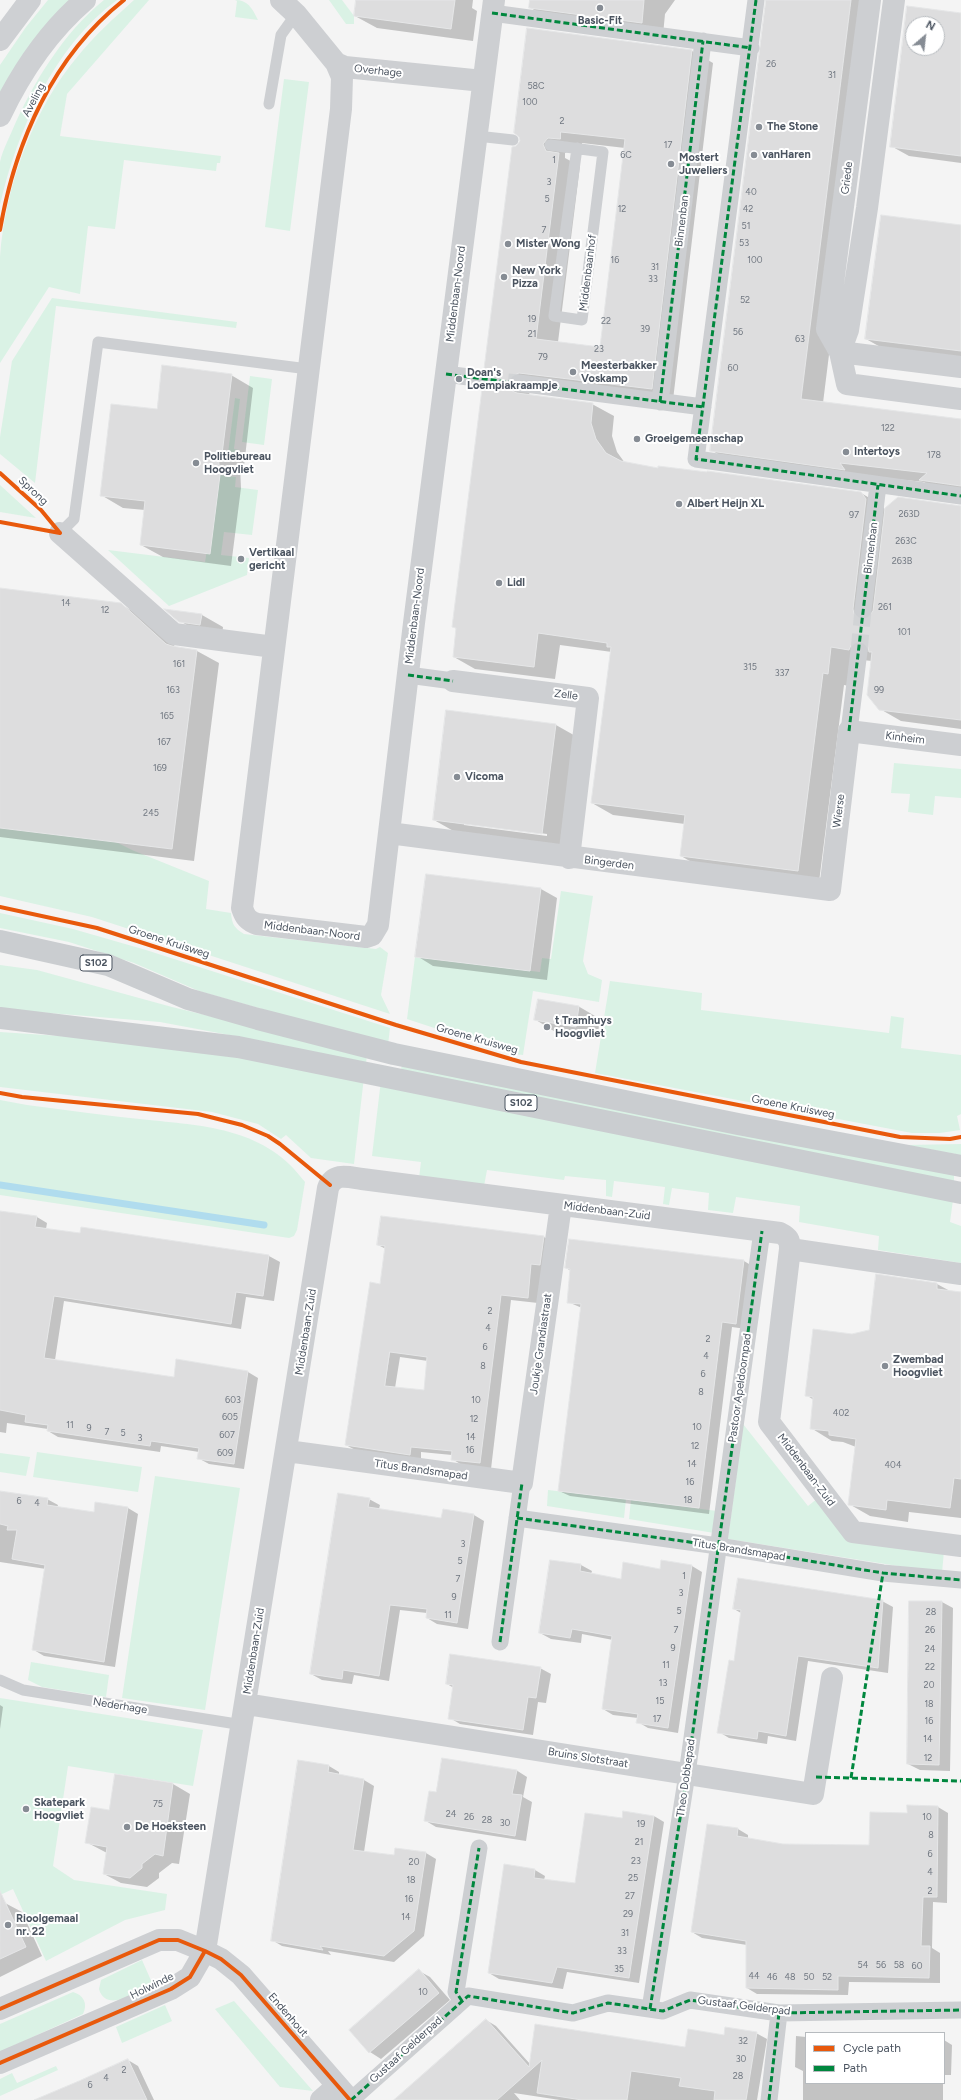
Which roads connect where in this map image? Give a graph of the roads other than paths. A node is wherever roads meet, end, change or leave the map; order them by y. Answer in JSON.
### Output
{"nodes":[{"id":1,"x":84,"y":0,"type":"edge"},
{"id":2,"x":756,"y":0,"type":"edge"},
{"id":3,"x":870,"y":0,"type":"edge"},
{"id":4,"x":894,"y":0,"type":"edge"},
{"id":5,"x":27,"y":2,"type":"edge"},
{"id":6,"x":288,"y":5,"type":"edge"},
{"id":7,"x":493,"y":6,"type":"edge"},
{"id":8,"x":0,"y":40,"type":"edge"},
{"id":9,"x":703,"y":41,"type":"junction"},
{"id":10,"x":751,"y":48,"type":"junction"},
{"id":11,"x":336,"y":63,"type":"junction"},
{"id":12,"x":483,"y":81,"type":"junction"},
{"id":13,"x":269,"y":104,"type":"dead end"},
{"id":14,"x":0,"y":116,"type":"edge"},
{"id":15,"x":477,"y":136,"type":"junction"},
{"id":16,"x":513,"y":140,"type":"dead end"},
{"id":17,"x":550,"y":145,"type":"dead end"},
{"id":18,"x":577,"y":148,"type":"junction"},
{"id":19,"x":840,"y":352,"type":"junction"},
{"id":20,"x":961,"y":368,"type":"edge"},
{"id":21,"x":308,"y":369,"type":"junction"},
{"id":22,"x":446,"y":374,"type":"junction"},
{"id":23,"x":483,"y":379,"type":"tunnel mouth"},
{"id":24,"x":518,"y":383,"type":"tunnel mouth"},
{"id":25,"x":961,"y":399,"type":"edge"},
{"id":26,"x":660,"y":402,"type":"junction"},
{"id":27,"x":703,"y":407,"type":"junction"},
{"id":28,"x":878,"y":485,"type":"junction"},
{"id":29,"x":961,"y":496,"type":"edge"},
{"id":30,"x":60,"y":533,"type":"joint"},
{"id":31,"x":863,"y":610,"type":"tunnel mouth"},
{"id":32,"x":274,"y":648,"type":"junction"},
{"id":33,"x":859,"y":651,"type":"tunnel mouth"},
{"id":34,"x":408,"y":675,"type":"junction"},
{"id":35,"x":453,"y":681,"type":"joint"},
{"id":36,"x":849,"y":731,"type":"junction"},
{"id":37,"x":961,"y":745,"type":"edge"},
{"id":38,"x":389,"y":833,"type":"junction"},
{"id":39,"x":569,"y":858,"type":"junction"},
{"id":40,"x":830,"y":890,"type":"joint"},
{"id":41,"x":0,"y":941,"type":"edge"},
{"id":42,"x":0,"y":1018,"type":"edge"},
{"id":43,"x":961,"y":1166,"type":"edge"},
{"id":44,"x":961,"y":1193,"type":"edge"},
{"id":45,"x":561,"y":1205,"type":"junction"},
{"id":46,"x":762,"y":1231,"type":"junction"},
{"id":47,"x":790,"y":1249,"type":"junction"},
{"id":48,"x":961,"y":1274,"type":"edge"},
{"id":49,"x":286,"y":1451,"type":"junction"},
{"id":50,"x":522,"y":1483,"type":"junction"},
{"id":51,"x":517,"y":1518,"type":"junction"},
{"id":52,"x":718,"y":1546,"type":"junction"},
{"id":53,"x":961,"y":1546,"type":"edge"},
{"id":54,"x":961,"y":1580,"type":"edge"},
{"id":55,"x":500,"y":1642,"type":"dead end"},
{"id":56,"x":832,"y":1678,"type":"dead end"},
{"id":57,"x":0,"y":1680,"type":"edge"},
{"id":58,"x":246,"y":1704,"type":"junction"},
{"id":59,"x":243,"y":1725,"type":"junction"},
{"id":60,"x":686,"y":1774,"type":"junction"},
{"id":61,"x":479,"y":1848,"type":"dead end"},
{"id":62,"x":205,"y":1951,"type":"junction"},
{"id":63,"x":462,"y":2001,"type":"junction"},
{"id":64,"x":0,"y":2009,"type":"edge"},
{"id":65,"x":650,"y":2009,"type":"junction"},
{"id":66,"x":961,"y":2010,"type":"edge"},
{"id":67,"x":779,"y":2013,"type":"junction"},
{"id":68,"x":0,"y":2063,"type":"edge"},
{"id":69,"x":346,"y":2095,"type":"edge"},
{"id":70,"x":321,"y":2100,"type":"edge"},
{"id":71,"x":769,"y":2100,"type":"edge"}],
"edges":[{"from":1,"to":14,"type":"main road","name":"Aveling"},
{"from":2,"to":10,"type":"street"},
{"from":3,"to":19,"type":"street","name":"Griede"},
{"from":4,"to":19,"type":"street"},
{"from":5,"to":8,"type":"main road"},
{"from":6,"to":11,"type":"street"},
{"from":6,"to":13,"type":"lane"},
{"from":7,"to":9,"type":"street"},
{"from":7,"to":12,"type":"street","name":"Middenbaan-Noord"},
{"from":9,"to":10,"type":"street"},
{"from":9,"to":26,"type":"street","name":"Binnenban"},
{"from":10,"to":27,"type":"street"},
{"from":11,"to":12,"type":"street","name":"Overhage"},
{"from":11,"to":21,"type":"street","name":"Middenbaan-Noord"},
{"from":12,"to":15,"type":"street","name":"Middenbaan-Noord"},
{"from":15,"to":16,"type":"lane"},
{"from":15,"to":22,"type":"street","name":"Middenbaan-Noord"},
{"from":17,"to":18,"type":"lane","name":"Middenbaanhof"},
{"from":18,"to":18,"type":"lane","name":"Middenbaanhof"},
{"from":19,"to":20,"type":"street"},
{"from":19,"to":25,"type":"street","name":"Griede"},
{"from":21,"to":30,"type":"lane"},
{"from":21,"to":32,"type":"street","name":"Middenbaan-Noord"},
{"from":22,"to":23,"type":"street"},
{"from":22,"to":34,"type":"street","name":"Middenbaan-Noord"},
{"from":24,"to":26,"type":"street"},
{"from":26,"to":27,"type":"street"},
{"from":27,"to":28,"type":"street"},
{"from":28,"to":29,"type":"street"},
{"from":28,"to":31,"type":"street","name":"Binnenban"},
{"from":30,"to":32,"type":"street"},
{"from":32,"to":38,"type":"street","name":"Middenbaan-Noord"},
{"from":33,"to":36,"type":"street"},
{"from":34,"to":35,"type":"street","name":"Zelle"},
{"from":34,"to":38,"type":"street","name":"Middenbaan-Noord"},
{"from":35,"to":39,"type":"street","name":"Zelle"},
{"from":36,"to":37,"type":"street","name":"Kinheim"},
{"from":36,"to":40,"type":"street","name":"Wierse"},
{"from":38,"to":39,"type":"street","name":"Bingerden"},
{"from":39,"to":40,"type":"street","name":"Bingerden"},
{"from":41,"to":43,"type":"main road","number":"S102"},
{"from":42,"to":44,"type":"main road","number":"S102"},
{"from":45,"to":46,"type":"street","name":"Middenbaan-Zuid"},
{"from":45,"to":49,"type":"street","name":"Middenbaan-Zuid"},
{"from":45,"to":50,"type":"street","name":"Joukje Grandiastraat"},
{"from":46,"to":47,"type":"street","name":"Middenbaan-Zuid"},
{"from":46,"to":52,"type":"street","name":"Pastoor Apeldoornpad"},
{"from":47,"to":48,"type":"street"},
{"from":47,"to":53,"type":"street","name":"Middenbaan-Zuid"},
{"from":49,"to":50,"type":"street","name":"Titus Brandsmapad"},
{"from":49,"to":58,"type":"street","name":"Middenbaan-Zuid"},
{"from":50,"to":51,"type":"street"},
{"from":51,"to":52,"type":"street","name":"Titus Brandsmapad"},
{"from":51,"to":55,"type":"street"},
{"from":52,"to":54,"type":"street","name":"Titus Brandsmapad"},
{"from":52,"to":60,"type":"street","name":"Theo Dobbepad"},
{"from":56,"to":60,"type":"street","name":"Bruins Slotstraat"},
{"from":57,"to":59,"type":"lane","name":"Nederhage"},
{"from":58,"to":59,"type":"street","name":"Middenbaan-Zuid"},
{"from":58,"to":60,"type":"street","name":"Bruins Slotstraat"},
{"from":59,"to":62,"type":"street","name":"Middenbaan-Zuid"},
{"from":60,"to":65,"type":"street","name":"Theo Dobbepad"},
{"from":61,"to":63,"type":"street"},
{"from":62,"to":64,"type":"street"},
{"from":62,"to":68,"type":"street","name":"Holwinde"},
{"from":62,"to":69,"type":"street","name":"Endenhout"},
{"from":63,"to":65,"type":"street","name":"Gustaaf Gelderpad"},
{"from":63,"to":69,"type":"street","name":"Gustaaf Gelderpad"},
{"from":65,"to":67,"type":"street","name":"Gustaaf Gelderpad"},
{"from":66,"to":67,"type":"street","name":"Gustaaf Gelderpad"},
{"from":67,"to":71,"type":"street"},
{"from":69,"to":70,"type":"street"}]}
